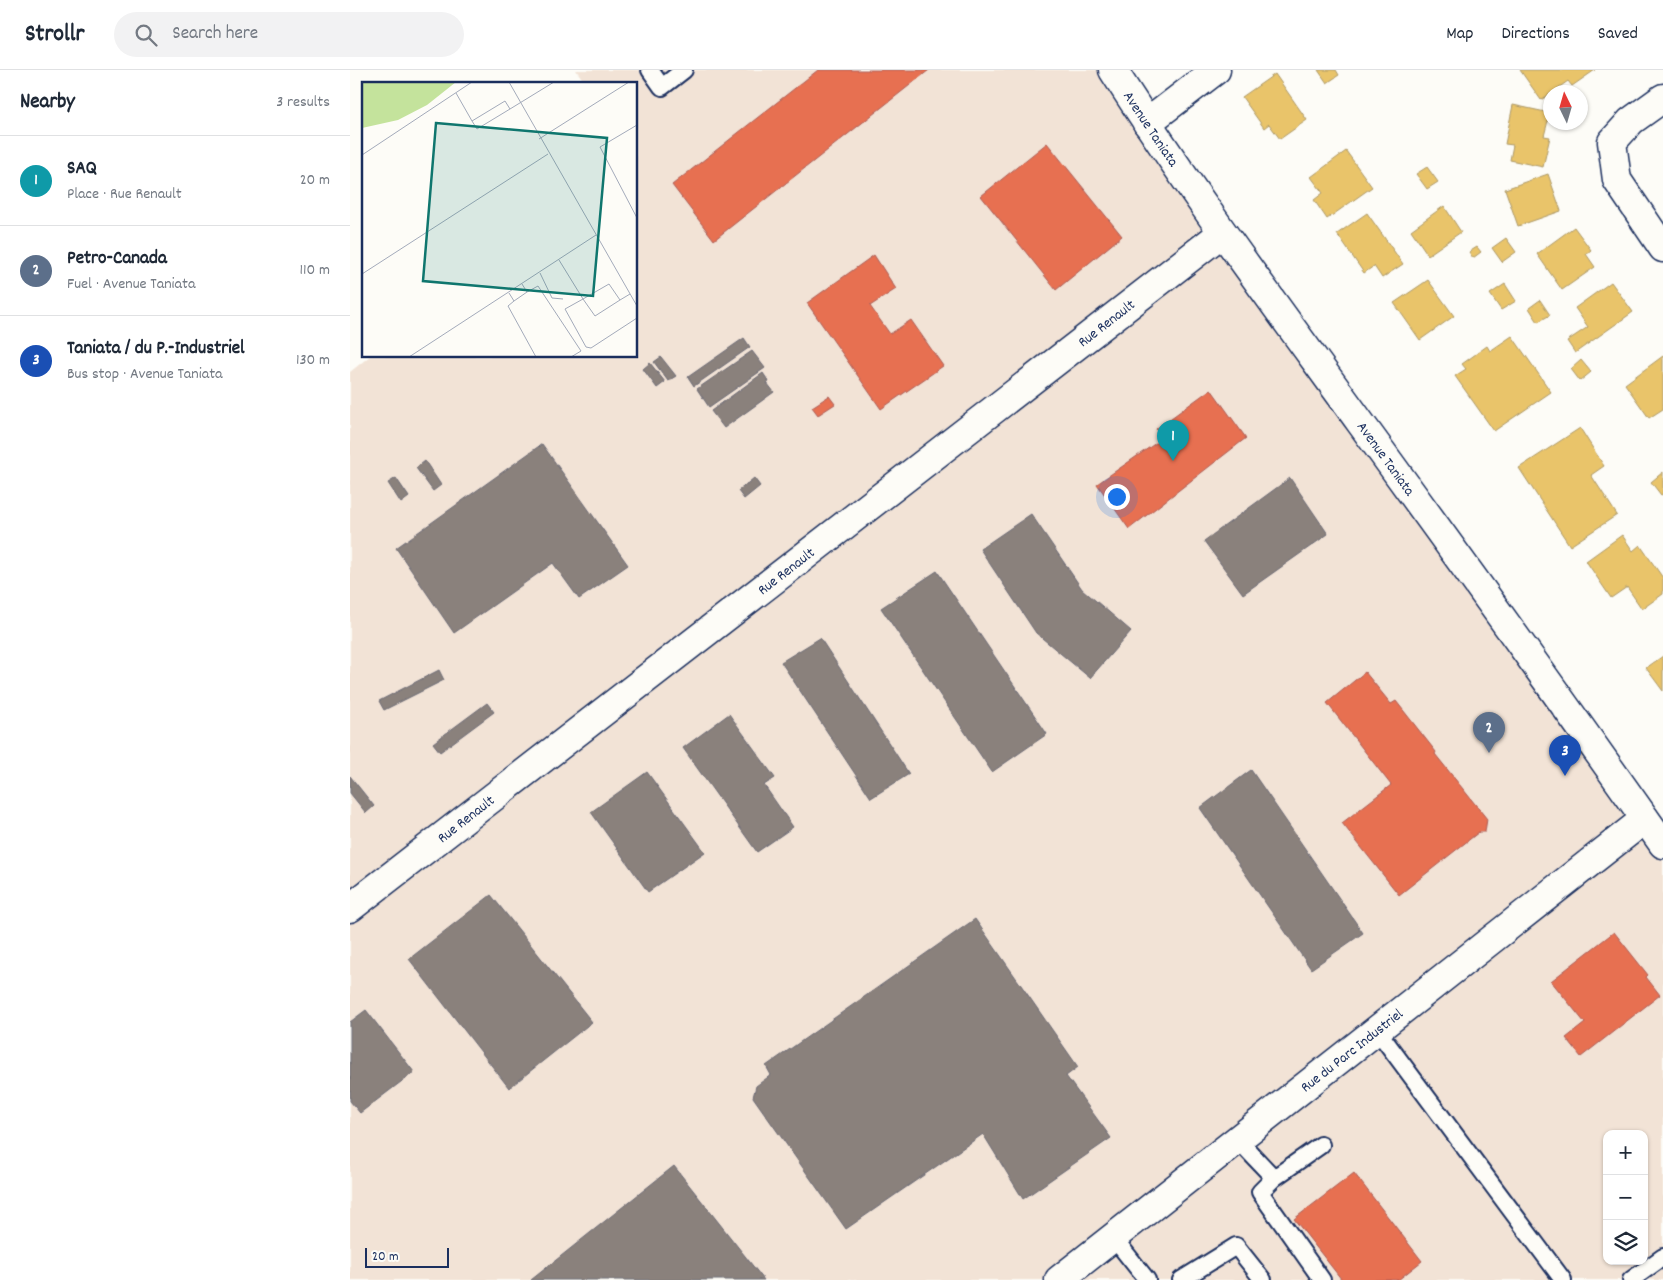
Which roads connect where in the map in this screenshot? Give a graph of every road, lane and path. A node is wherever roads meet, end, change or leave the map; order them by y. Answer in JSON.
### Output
{"nodes":[{"id":1,"x":650,"y":70,"type":"edge"},
{"id":2,"x":684,"y":70,"type":"edge"},
{"id":3,"x":1113,"y":70,"type":"edge"},
{"id":4,"x":1216,"y":70,"type":"edge"},
{"id":5,"x":1663,"y":98,"type":"edge"},
{"id":6,"x":1147,"y":123,"type":"junction"},
{"id":7,"x":1222,"y":233,"type":"junction"},
{"id":8,"x":1663,"y":248,"type":"edge"},
{"id":9,"x":1645,"y":818,"type":"junction"},
{"id":10,"x":1663,"y":844,"type":"edge"},
{"id":11,"x":350,"y":908,"type":"edge"},
{"id":12,"x":1376,"y":1030,"type":"junction"},
{"id":13,"x":1238,"y":1140,"type":"junction"},
{"id":14,"x":1321,"y":1145,"type":"dead end"},
{"id":15,"x":1274,"y":1178,"type":"junction"},
{"id":16,"x":1113,"y":1237,"type":"junction"},
{"id":17,"x":1663,"y":1257,"type":"edge"},
{"id":18,"x":1059,"y":1280,"type":"edge"},
{"id":19,"x":1147,"y":1280,"type":"edge"},
{"id":20,"x":1180,"y":1280,"type":"edge"},
{"id":21,"x":1263,"y":1280,"type":"edge"},
{"id":22,"x":1322,"y":1280,"type":"edge"},
{"id":23,"x":1563,"y":1280,"type":"edge"},
{"id":24,"x":1631,"y":1280,"type":"edge"}],
"edges":[{"from":1,"to":2,"type":"lane"},
{"from":3,"to":6,"type":"street","name":"Avenue Taniata"},
{"from":4,"to":6,"type":"street"},
{"from":5,"to":8,"type":"street"},
{"from":6,"to":7,"type":"street","name":"Avenue Taniata"},
{"from":7,"to":9,"type":"street","name":"Avenue Taniata"},
{"from":7,"to":11,"type":"street","name":"Rue Renault"},
{"from":9,"to":10,"type":"street","name":"Avenue Taniata"},
{"from":9,"to":12,"type":"street","name":"Rue du Parc Industriel"},
{"from":12,"to":13,"type":"street","name":"Rue du Parc Industriel"},
{"from":12,"to":23,"type":"lane"},
{"from":13,"to":15,"type":"lane"},
{"from":13,"to":16,"type":"street","name":"Rue du Parc Industriel"},
{"from":14,"to":15,"type":"lane"},
{"from":15,"to":22,"type":"lane"},
{"from":16,"to":18,"type":"street","name":"Rue du Parc Industriel"},
{"from":16,"to":19,"type":"lane"},
{"from":17,"to":24,"type":"lane"},
{"from":20,"to":21,"type":"lane"}]}
